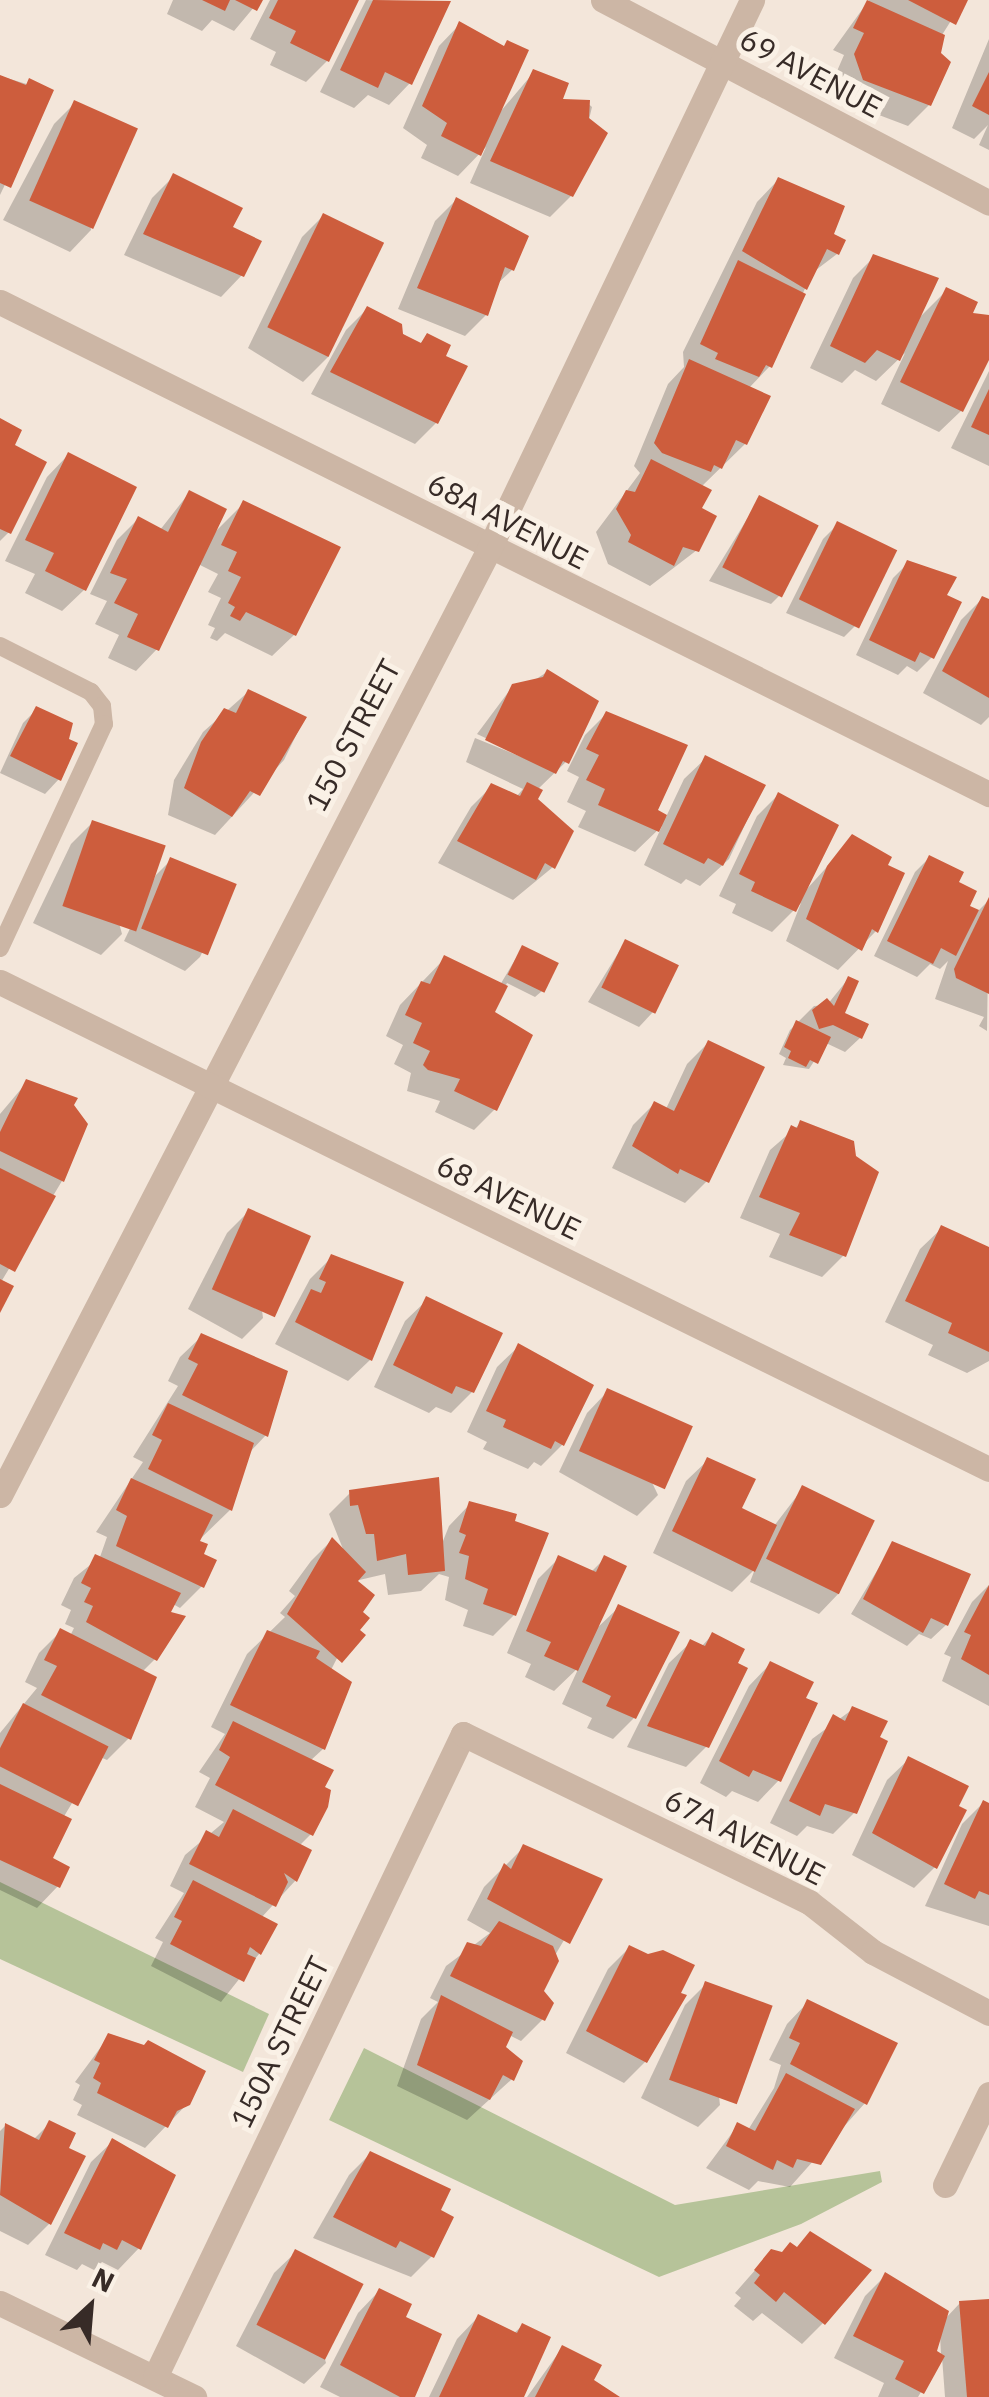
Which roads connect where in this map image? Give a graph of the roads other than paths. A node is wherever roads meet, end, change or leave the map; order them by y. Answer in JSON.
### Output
{"nodes":[{"id":1,"x":603,"y":0,"type":"edge"},
{"id":2,"x":752,"y":0,"type":"edge"},
{"id":3,"x":722,"y":64,"type":"junction"},
{"id":4,"x":989,"y":203,"type":"edge"},
{"id":5,"x":0,"y":302,"type":"edge"},
{"id":6,"x":489,"y":549,"type":"junction"},
{"id":7,"x":0,"y":646,"type":"edge"},
{"id":8,"x":989,"y":794,"type":"edge"},
{"id":9,"x":0,"y":948,"type":"edge"},
{"id":10,"x":0,"y":982,"type":"edge"},
{"id":11,"x":211,"y":1087,"type":"junction"},
{"id":12,"x":989,"y":1469,"type":"edge"},
{"id":13,"x":0,"y":1495,"type":"edge"},
{"id":14,"x":463,"y":1734,"type":"joint"},
{"id":15,"x":989,"y":2013,"type":"edge"},
{"id":16,"x":989,"y":2094,"type":"edge"},
{"id":17,"x":944,"y":2185,"type":"dead end"},
{"id":18,"x":0,"y":2303,"type":"edge"},
{"id":19,"x":155,"y":2378,"type":"junction"},
{"id":20,"x":194,"y":2397,"type":"edge"}],
"edges":[{"from":1,"to":3,"type":"street","name":"69 AVENUE"},
{"from":2,"to":3,"type":"street","name":"150 STREET"},
{"from":3,"to":4,"type":"street","name":"69 AVENUE"},
{"from":3,"to":6,"type":"street","name":"150 STREET"},
{"from":5,"to":6,"type":"street","name":"68A AVENUE"},
{"from":6,"to":8,"type":"street","name":"68A AVENUE"},
{"from":6,"to":11,"type":"street","name":"150 STREET"},
{"from":7,"to":9,"type":"lane"},
{"from":10,"to":11,"type":"street","name":"68 AVENUE"},
{"from":11,"to":12,"type":"street","name":"68 AVENUE"},
{"from":11,"to":13,"type":"street","name":"150 STREET"},
{"from":14,"to":15,"type":"street","name":"67A AVENUE"},
{"from":14,"to":19,"type":"street","name":"150A STREET"},
{"from":16,"to":17,"type":"street"},
{"from":18,"to":19,"type":"street"},
{"from":19,"to":20,"type":"street"}]}
